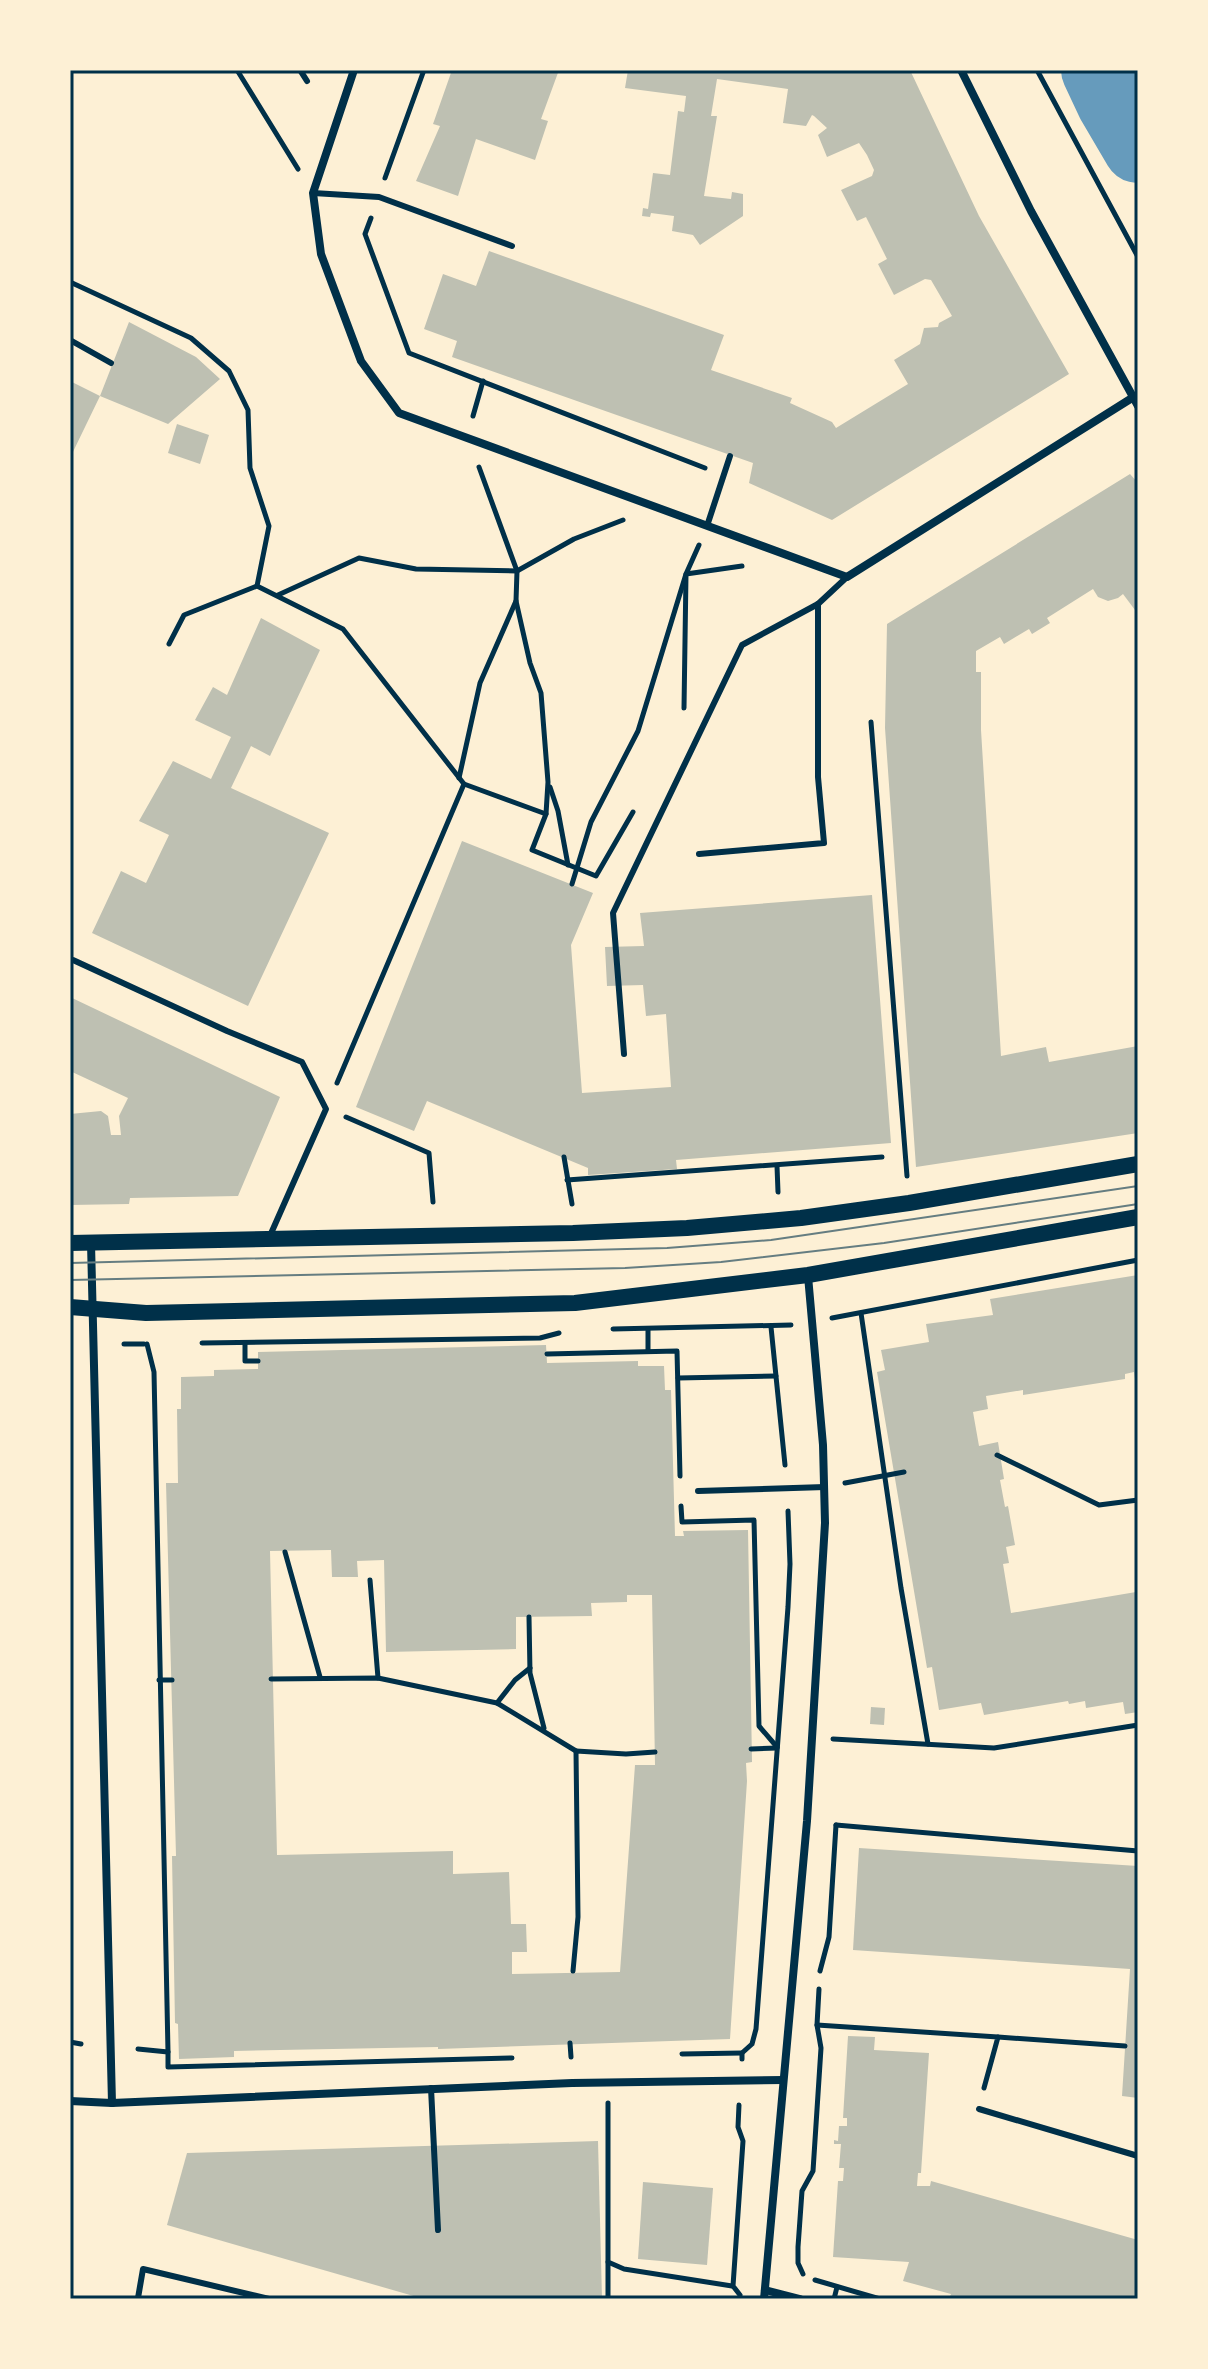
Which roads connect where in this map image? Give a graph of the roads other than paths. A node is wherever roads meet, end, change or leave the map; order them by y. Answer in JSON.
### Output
{"nodes":[{"id":1,"x":300,"y":70,"type":"edge"},
{"id":2,"x":354,"y":70,"type":"edge"},
{"id":3,"x":961,"y":70,"type":"edge"},
{"id":4,"x":307,"y":81,"type":"dead end"},
{"id":5,"x":313,"y":193,"type":"junction"},
{"id":6,"x":512,"y":246,"type":"dead end"},
{"id":7,"x":70,"y":340,"type":"edge"},
{"id":8,"x":111,"y":363,"type":"dead end"},
{"id":9,"x":1135,"y":402,"type":"edge"},
{"id":10,"x":730,"y":456,"type":"dead end"},
{"id":11,"x":707,"y":526,"type":"junction"},
{"id":12,"x":847,"y":577,"type":"junction"},
{"id":13,"x":818,"y":604,"type":"junction"},
{"id":14,"x":699,"y":854,"type":"dead end"},
{"id":15,"x":73,"y":960,"type":"dead end"},
{"id":16,"x":624,"y":1054,"type":"dead end"},
{"id":17,"x":1138,"y":1164,"type":"edge"},
{"id":18,"x":1138,"y":1217,"type":"edge"},
{"id":19,"x":269,"y":1238,"type":"junction"},
{"id":20,"x":91,"y":1242,"type":"junction"},
{"id":21,"x":70,"y":1243,"type":"edge"},
{"id":22,"x":808,"y":1275,"type":"junction"},
{"id":23,"x":70,"y":1307,"type":"edge"},
{"id":24,"x":93,"y":1309,"type":"junction"},
{"id":25,"x":825,"y":1487,"type":"junction"},
{"id":26,"x":698,"y":1491,"type":"dead end"},
{"id":27,"x":783,"y":2080,"type":"junction"},
{"id":28,"x":431,"y":2088,"type":"junction"},
{"id":29,"x":70,"y":2101,"type":"edge"},
{"id":30,"x":112,"y":2103,"type":"junction"},
{"id":31,"x":979,"y":2109,"type":"road end"},
{"id":32,"x":1138,"y":2156,"type":"edge"},
{"id":33,"x":438,"y":2230,"type":"dead end"},
{"id":34,"x":764,"y":2295,"type":"edge"},
{"id":35,"x":138,"y":2298,"type":"edge"},
{"id":36,"x":269,"y":2299,"type":"edge"},
{"id":37,"x":800,"y":2299,"type":"edge"}],
"edges":[{"from":1,"to":4,"type":"lane"},
{"from":2,"to":5,"type":"street"},
{"from":3,"to":9,"type":"street"},
{"from":5,"to":6,"type":"lane"},
{"from":5,"to":11,"type":"street"},
{"from":7,"to":8,"type":"lane"},
{"from":9,"to":12,"type":"street"},
{"from":10,"to":11,"type":"lane"},
{"from":11,"to":12,"type":"street"},
{"from":12,"to":13,"type":"lane"},
{"from":13,"to":14,"type":"lane"},
{"from":13,"to":16,"type":"lane"},
{"from":15,"to":19,"type":"lane"},
{"from":17,"to":19,"type":"main road"},
{"from":18,"to":22,"type":"main road"},
{"from":19,"to":20,"type":"main road"},
{"from":20,"to":21,"type":"main road"},
{"from":20,"to":24,"type":"street"},
{"from":22,"to":24,"type":"main road"},
{"from":22,"to":25,"type":"street"},
{"from":23,"to":24,"type":"main road"},
{"from":24,"to":30,"type":"street"},
{"from":25,"to":26,"type":"lane"},
{"from":25,"to":27,"type":"street"},
{"from":27,"to":28,"type":"street"},
{"from":27,"to":34,"type":"street"},
{"from":28,"to":30,"type":"street"},
{"from":28,"to":33,"type":"lane"},
{"from":29,"to":30,"type":"street"},
{"from":31,"to":32,"type":"lane"},
{"from":34,"to":37,"type":"street"},
{"from":35,"to":36,"type":"lane"}]}
